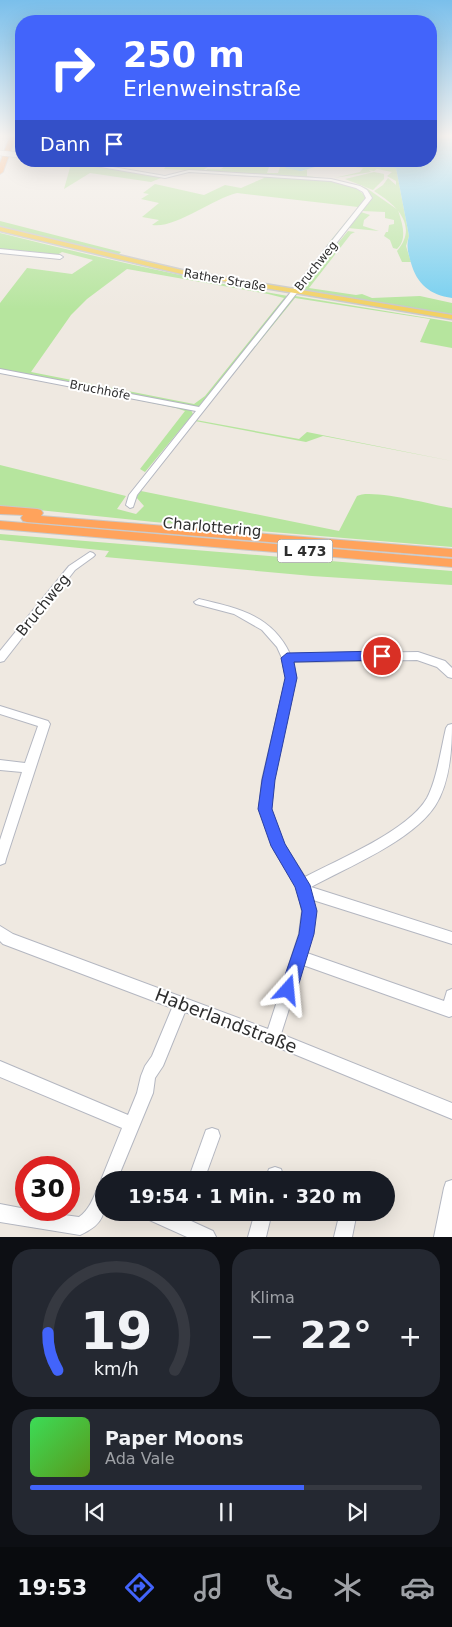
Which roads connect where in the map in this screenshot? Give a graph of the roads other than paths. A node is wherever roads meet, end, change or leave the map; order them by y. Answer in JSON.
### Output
{"nodes":[{"id":1,"x":365,"y":194,"type":"edge"},
{"id":2,"x":0,"y":229,"type":"edge"},
{"id":3,"x":0,"y":251,"type":"edge"},
{"id":4,"x":60,"y":257,"type":"dead end"},
{"id":5,"x":294,"y":292,"type":"junction"},
{"id":6,"x":452,"y":317,"type":"edge"},
{"id":7,"x":0,"y":371,"type":"edge"},
{"id":8,"x":199,"y":409,"type":"junction"},
{"id":9,"x":130,"y":504,"type":"dead end"},
{"id":10,"x":2,"y":511,"type":"edge"},
{"id":11,"x":0,"y":525,"type":"edge"},
{"id":12,"x":452,"y":553,"type":"edge"},
{"id":13,"x":90,"y":555,"type":"dead end"},
{"id":14,"x":452,"y":563,"type":"edge"},
{"id":15,"x":199,"y":602,"type":"dead end"},
{"id":16,"x":0,"y":658,"type":"edge"},
{"id":17,"x":287,"y":658,"type":"junction"},
{"id":18,"x":452,"y":674,"type":"edge"},
{"id":19,"x":0,"y":710,"type":"edge"},
{"id":20,"x":452,"y":728,"type":"edge"},
{"id":21,"x":0,"y":765,"type":"edge"},
{"id":22,"x":30,"y":768,"type":"junction"},
{"id":23,"x":0,"y":859,"type":"edge"},
{"id":24,"x":303,"y":888,"type":"junction"},
{"id":25,"x":0,"y":932,"type":"edge"},
{"id":26,"x":452,"y":938,"type":"edge"},
{"id":27,"x":299,"y":957,"type":"junction"},
{"id":28,"x":452,"y":996,"type":"edge"},
{"id":29,"x":181,"y":1003,"type":"junction"},
{"id":30,"x":272,"y":1038,"type":"junction"},
{"id":31,"x":0,"y":1069,"type":"edge"},
{"id":32,"x":452,"y":1111,"type":"edge"},
{"id":33,"x":131,"y":1124,"type":"junction"},
{"id":34,"x":212,"y":1136,"type":"dead end"},
{"id":35,"x":113,"y":1171,"type":"edge"},
{"id":36,"x":199,"y":1171,"type":"edge"},
{"id":37,"x":452,"y":1188,"type":"edge"},
{"id":38,"x":0,"y":1213,"type":"edge"},
{"id":39,"x":95,"y":1214,"type":"edge"},
{"id":40,"x":185,"y":1221,"type":"edge"},
{"id":41,"x":261,"y":1221,"type":"edge"},
{"id":42,"x":347,"y":1221,"type":"edge"},
{"id":43,"x":207,"y":1237,"type":"edge"},
{"id":44,"x":257,"y":1237,"type":"edge"},
{"id":45,"x":343,"y":1237,"type":"edge"},
{"id":46,"x":443,"y":1237,"type":"edge"}],
"edges":[{"from":1,"to":5,"type":"street","name":"Bruchweg"},
{"from":2,"to":5,"type":"main road","name":"Rather Straße"},
{"from":3,"to":4,"type":"street"},
{"from":5,"to":6,"type":"main road","name":"Rather Straße"},
{"from":5,"to":8,"type":"street","name":"Bruchweg"},
{"from":7,"to":8,"type":"street","name":"Bruchhöfe"},
{"from":8,"to":9,"type":"street","name":"Bruchweg"},
{"from":10,"to":12,"type":"highway","name":"Charlottering","number":"L 473"},
{"from":11,"to":14,"type":"highway","name":"Charlottering","number":"L 473"},
{"from":13,"to":16,"type":"street","name":"Bruchweg"},
{"from":15,"to":17,"type":"street"},
{"from":17,"to":18,"type":"street"},
{"from":17,"to":24,"type":"street"},
{"from":19,"to":22,"type":"street"},
{"from":20,"to":24,"type":"street"},
{"from":21,"to":22,"type":"street"},
{"from":22,"to":23,"type":"street"},
{"from":24,"to":26,"type":"street"},
{"from":24,"to":27,"type":"street"},
{"from":25,"to":29,"type":"street","name":"Haberlandstraße"},
{"from":27,"to":28,"type":"street"},
{"from":27,"to":30,"type":"street"},
{"from":29,"to":30,"type":"street","name":"Haberlandstraße"},
{"from":29,"to":33,"type":"street"},
{"from":30,"to":32,"type":"street","name":"Haberlandstraße"},
{"from":31,"to":33,"type":"street"},
{"from":33,"to":35,"type":"street"},
{"from":34,"to":36,"type":"street"},
{"from":37,"to":46,"type":"street"},
{"from":38,"to":39,"type":"street"},
{"from":40,"to":43,"type":"street"},
{"from":41,"to":44,"type":"street"},
{"from":42,"to":45,"type":"street"}]}
